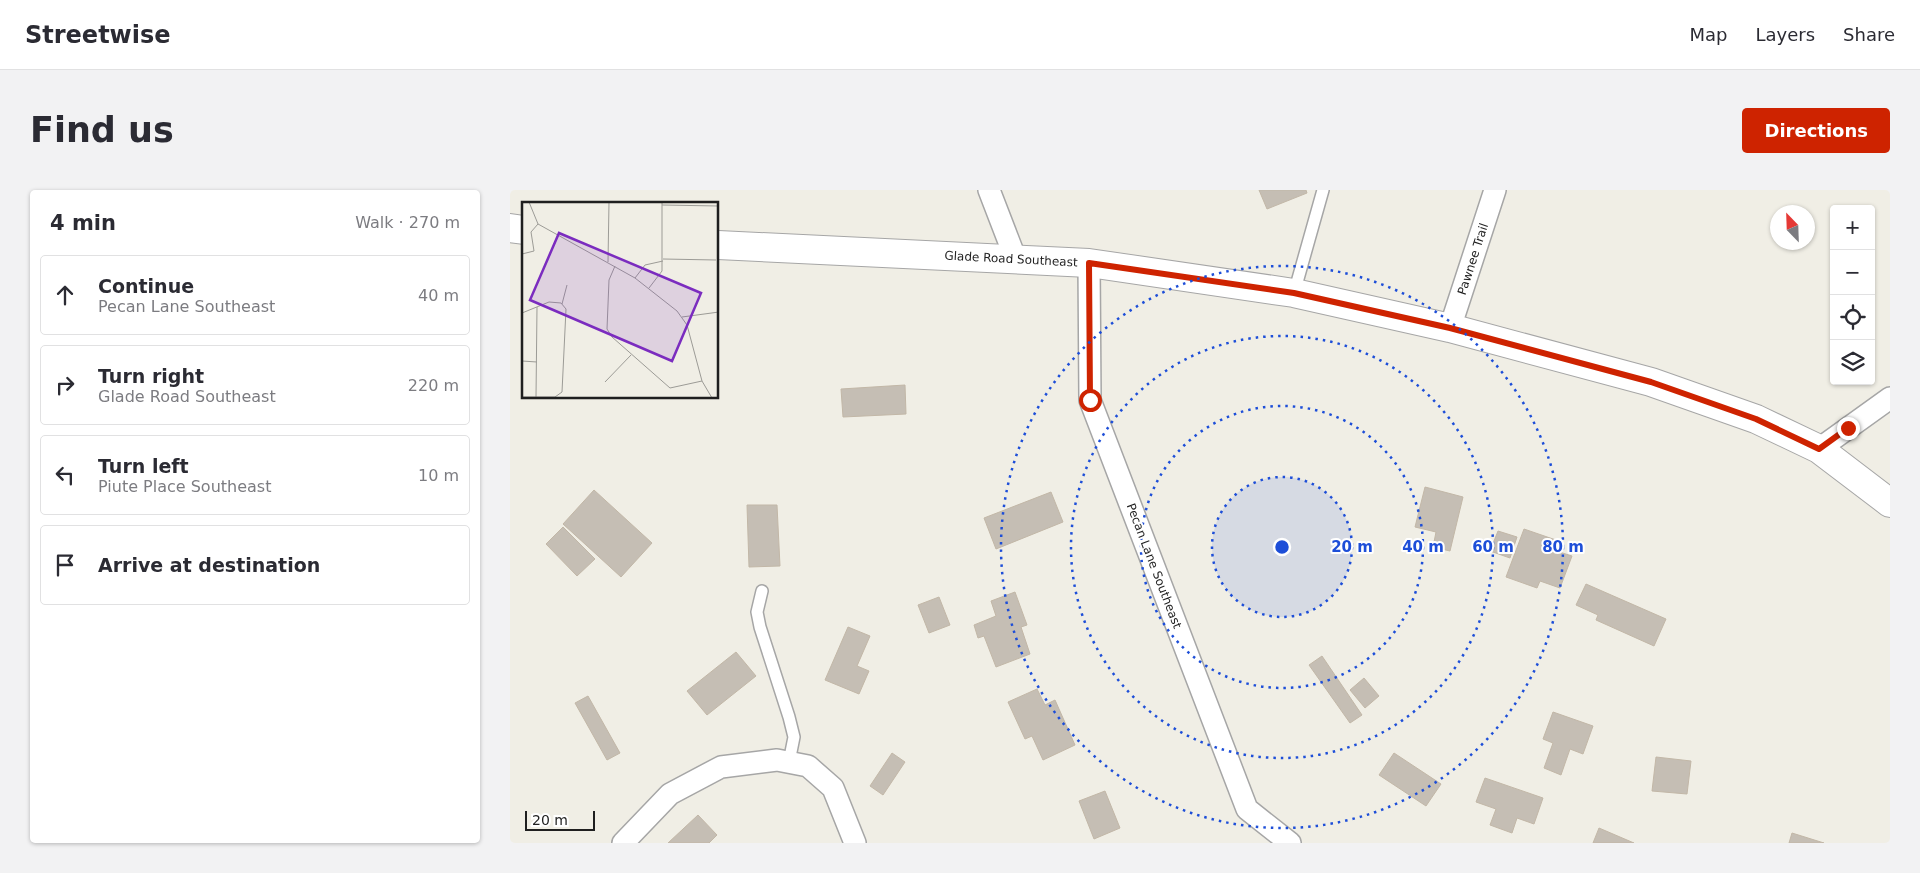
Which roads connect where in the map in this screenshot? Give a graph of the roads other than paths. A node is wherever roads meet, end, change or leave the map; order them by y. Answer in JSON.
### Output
{"nodes":[{"id":1,"x":989,"y":190,"type":"edge"},
{"id":2,"x":1323,"y":190,"type":"edge"},
{"id":3,"x":1495,"y":190,"type":"edge"},
{"id":4,"x":719,"y":244,"type":"edge"},
{"id":5,"x":1016,"y":260,"type":"junction"},
{"id":6,"x":1089,"y":263,"type":"junction"},
{"id":7,"x":1294,"y":293,"type":"junction"},
{"id":8,"x":1450,"y":328,"type":"junction"},
{"id":9,"x":1890,"y":398,"type":"edge"},
{"id":10,"x":1819,"y":449,"type":"junction"},
{"id":11,"x":1890,"y":503,"type":"edge"},
{"id":12,"x":762,"y":591,"type":"dead end"},
{"id":13,"x":789,"y":762,"type":"junction"},
{"id":14,"x":623,"y":843,"type":"edge"},
{"id":15,"x":855,"y":843,"type":"edge"},
{"id":16,"x":1290,"y":843,"type":"edge"}],
"edges":[{"from":1,"to":5,"type":"street"},
{"from":2,"to":7,"type":"lane"},
{"from":3,"to":8,"type":"street","name":"Pawnee Trail"},
{"from":4,"to":5,"type":"street","name":"Glade Road Southeast"},
{"from":5,"to":6,"type":"street","name":"Glade Road Southeast"},
{"from":6,"to":7,"type":"street","name":"Glade Road Southeast"},
{"from":6,"to":16,"type":"street","name":"Pecan Lane Southeast"},
{"from":7,"to":8,"type":"street","name":"Glade Road Southeast"},
{"from":8,"to":10,"type":"street","name":"Glade Road Southeast"},
{"from":9,"to":10,"type":"street"},
{"from":10,"to":11,"type":"street","name":"Glade Road Southeast"},
{"from":12,"to":13,"type":"lane"},
{"from":13,"to":14,"type":"street"},
{"from":13,"to":15,"type":"street"}]}
